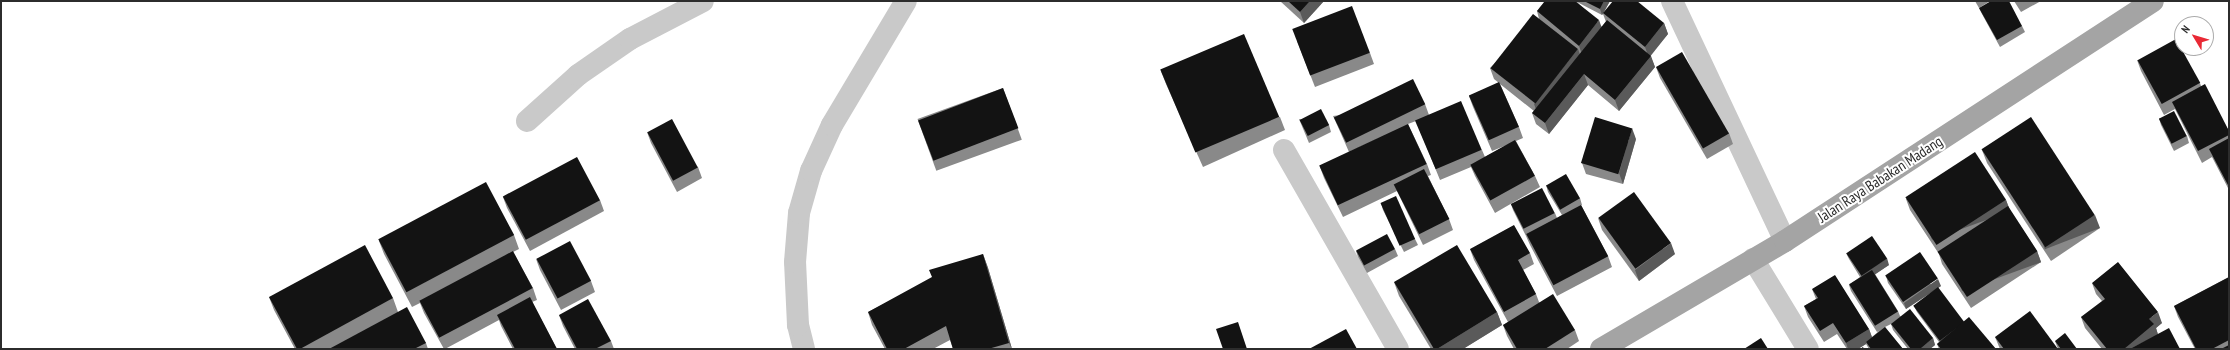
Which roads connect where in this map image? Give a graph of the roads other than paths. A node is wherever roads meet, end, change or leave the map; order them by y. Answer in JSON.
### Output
{"nodes":[{"id":1,"x":703,"y":1,"type":"edge"},
{"id":2,"x":906,"y":1,"type":"edge"},
{"id":3,"x":1672,"y":1,"type":"edge"},
{"id":4,"x":2153,"y":1,"type":"edge"},
{"id":5,"x":527,"y":121,"type":"dead end"},
{"id":6,"x":1284,"y":150,"type":"dead end"},
{"id":7,"x":1785,"y":241,"type":"junction"},
{"id":8,"x":1753,"y":259,"type":"junction"},
{"id":9,"x":804,"y":349,"type":"edge"},
{"id":10,"x":1398,"y":349,"type":"edge"},
{"id":11,"x":1601,"y":349,"type":"edge"},
{"id":12,"x":1808,"y":349,"type":"edge"}],
"edges":[{"from":1,"to":5,"type":"street"},
{"from":2,"to":9,"type":"street"},
{"from":3,"to":7,"type":"street"},
{"from":4,"to":7,"type":"main road","name":"Jalan Raya Babakan Madang"},
{"from":6,"to":10,"type":"street"},
{"from":7,"to":8,"type":"main road","name":"Jalan Raya Babakan Madang"},
{"from":8,"to":11,"type":"main road","name":"Jalan Raya Babakan Madang"},
{"from":8,"to":12,"type":"street"}]}
